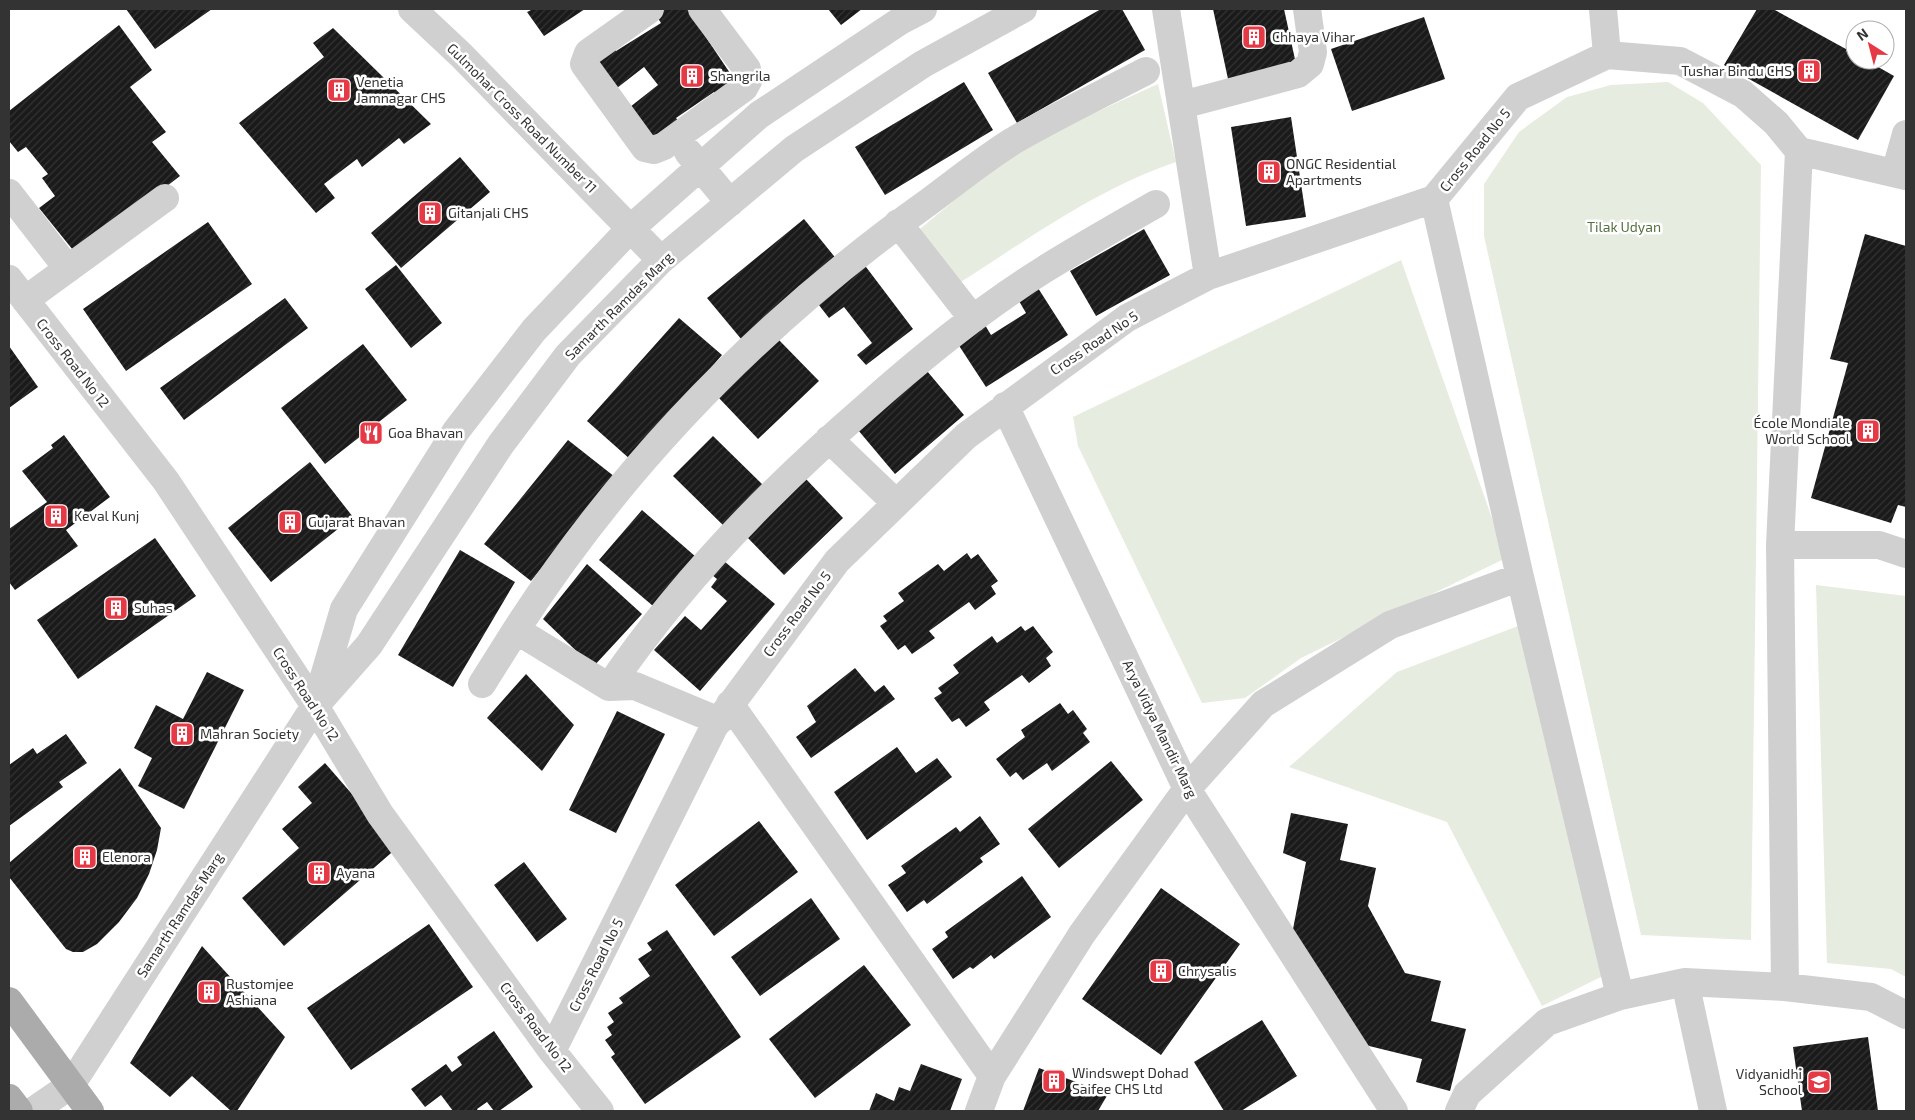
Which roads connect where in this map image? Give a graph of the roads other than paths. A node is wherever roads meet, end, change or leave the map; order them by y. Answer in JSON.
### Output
{"nodes":[{"id":1,"x":412,"y":9,"type":"edge"},
{"id":2,"x":650,"y":9,"type":"edge"},
{"id":3,"x":702,"y":9,"type":"edge"},
{"id":4,"x":923,"y":9,"type":"edge"},
{"id":5,"x":1023,"y":9,"type":"edge"},
{"id":6,"x":1166,"y":9,"type":"edge"},
{"id":7,"x":1307,"y":9,"type":"edge"},
{"id":8,"x":1603,"y":9,"type":"edge"},
{"id":9,"x":1607,"y":55,"type":"junction"},
{"id":10,"x":1146,"y":71,"type":"dead end"},
{"id":11,"x":1190,"y":103,"type":"junction"},
{"id":12,"x":1906,"y":134,"type":"edge"},
{"id":13,"x":676,"y":137,"type":"junction"},
{"id":14,"x":1799,"y":151,"type":"junction"},
{"id":15,"x":700,"y":166,"type":"junction"},
{"id":16,"x":1901,"y":174,"type":"edge"},
{"id":17,"x":9,"y":194,"type":"edge"},
{"id":18,"x":165,"y":198,"type":"dead end"},
{"id":19,"x":1434,"y":199,"type":"junction"},
{"id":20,"x":730,"y":203,"type":"junction"},
{"id":21,"x":1156,"y":204,"type":"dead end"},
{"id":22,"x":898,"y":223,"type":"junction"},
{"id":23,"x":630,"y":229,"type":"junction"},
{"id":24,"x":662,"y":260,"type":"junction"},
{"id":25,"x":68,"y":269,"type":"junction"},
{"id":26,"x":1208,"y":276,"type":"junction"},
{"id":27,"x":17,"y":290,"type":"edge"},
{"id":28,"x":973,"y":318,"type":"junction"},
{"id":29,"x":1005,"y":406,"type":"junction"},
{"id":30,"x":829,"y":439,"type":"junction"},
{"id":31,"x":896,"y":503,"type":"junction"},
{"id":32,"x":1780,"y":545,"type":"junction"},
{"id":33,"x":1906,"y":554,"type":"edge"},
{"id":34,"x":1520,"y":577,"type":"junction"},
{"id":35,"x":516,"y":630,"type":"junction"},
{"id":36,"x":482,"y":684,"type":"dead end"},
{"id":37,"x":608,"y":687,"type":"junction"},
{"id":38,"x":315,"y":706,"type":"junction"},
{"id":39,"x":724,"y":712,"type":"junction"},
{"id":40,"x":1187,"y":789,"type":"junction"},
{"id":41,"x":1686,"y":982,"type":"junction"},
{"id":42,"x":1785,"y":987,"type":"junction"},
{"id":43,"x":1620,"y":996,"type":"junction"},
{"id":44,"x":9,"y":1001,"type":"edge"},
{"id":45,"x":1906,"y":1015,"type":"edge"},
{"id":46,"x":552,"y":1051,"type":"junction"},
{"id":47,"x":992,"y":1076,"type":"junction"},
{"id":48,"x":71,"y":1085,"type":"junction"},
{"id":49,"x":9,"y":1098,"type":"edge"},
{"id":50,"x":19,"y":1111,"type":"edge"},
{"id":51,"x":33,"y":1111,"type":"edge"},
{"id":52,"x":90,"y":1111,"type":"edge"},
{"id":53,"x":600,"y":1111,"type":"edge"},
{"id":54,"x":979,"y":1111,"type":"edge"},
{"id":55,"x":1394,"y":1111,"type":"edge"},
{"id":56,"x":1460,"y":1111,"type":"edge"},
{"id":57,"x":1713,"y":1111,"type":"edge"}],
"edges":[{"from":1,"to":23,"type":"street","name":"Gulmohar Cross Road Number 11"},
{"from":2,"to":13,"type":"street"},
{"from":3,"to":13,"type":"street"},
{"from":4,"to":15,"type":"street","name":"Samarth Ramdas Marg"},
{"from":5,"to":20,"type":"street","name":"Samarth Ramdas Marg"},
{"from":6,"to":11,"type":"street"},
{"from":7,"to":11,"type":"street"},
{"from":8,"to":9,"type":"street"},
{"from":9,"to":14,"type":"street","name":"Cross Road No 5"},
{"from":9,"to":19,"type":"street","name":"Cross Road No 5"},
{"from":10,"to":22,"type":"street"},
{"from":11,"to":26,"type":"street"},
{"from":12,"to":16,"type":"street"},
{"from":13,"to":15,"type":"street"},
{"from":14,"to":16,"type":"street"},
{"from":14,"to":32,"type":"street"},
{"from":15,"to":20,"type":"street"},
{"from":15,"to":23,"type":"street","name":"Samarth Ramdas Marg"},
{"from":17,"to":25,"type":"street"},
{"from":18,"to":25,"type":"street"},
{"from":19,"to":26,"type":"street","name":"Cross Road No 5"},
{"from":19,"to":34,"type":"street"},
{"from":20,"to":24,"type":"street","name":"Samarth Ramdas Marg"},
{"from":21,"to":28,"type":"street"},
{"from":22,"to":28,"type":"street"},
{"from":22,"to":35,"type":"street"},
{"from":23,"to":24,"type":"street","name":"Gulmohar Cross Road Number 11"},
{"from":23,"to":38,"type":"street","name":"Samarth Ramdas Marg"},
{"from":24,"to":38,"type":"street","name":"Samarth Ramdas Marg"},
{"from":25,"to":27,"type":"street"},
{"from":26,"to":29,"type":"street","name":"Cross Road No 5"},
{"from":27,"to":38,"type":"street","name":"Cross Road No 12"},
{"from":28,"to":30,"type":"street"},
{"from":29,"to":31,"type":"street","name":"Cross Road No 5"},
{"from":29,"to":40,"type":"street","name":"Arya Vidya Mandir Marg"},
{"from":30,"to":31,"type":"street"},
{"from":30,"to":37,"type":"street"},
{"from":31,"to":39,"type":"street","name":"Cross Road No 5"},
{"from":32,"to":33,"type":"street"},
{"from":32,"to":42,"type":"street"},
{"from":34,"to":40,"type":"street"},
{"from":34,"to":43,"type":"street"},
{"from":35,"to":36,"type":"street"},
{"from":35,"to":37,"type":"street"},
{"from":37,"to":39,"type":"street"},
{"from":38,"to":46,"type":"street","name":"Cross Road No 12"},
{"from":38,"to":48,"type":"street","name":"Samarth Ramdas Marg"},
{"from":39,"to":46,"type":"street","name":"Cross Road No 5"},
{"from":39,"to":47,"type":"street"},
{"from":40,"to":47,"type":"street"},
{"from":40,"to":55,"type":"street","name":"Arya Vidya Mandir Marg"},
{"from":41,"to":42,"type":"street"},
{"from":41,"to":43,"type":"street"},
{"from":41,"to":57,"type":"street"},
{"from":42,"to":45,"type":"street"},
{"from":43,"to":56,"type":"street"},
{"from":44,"to":48,"type":"main road"},
{"from":46,"to":53,"type":"street","name":"Cross Road No 12"},
{"from":47,"to":54,"type":"street"},
{"from":48,"to":51,"type":"street","name":"Samarth Ramdas Marg"},
{"from":48,"to":52,"type":"main road"},
{"from":49,"to":50,"type":"main road"}]}
